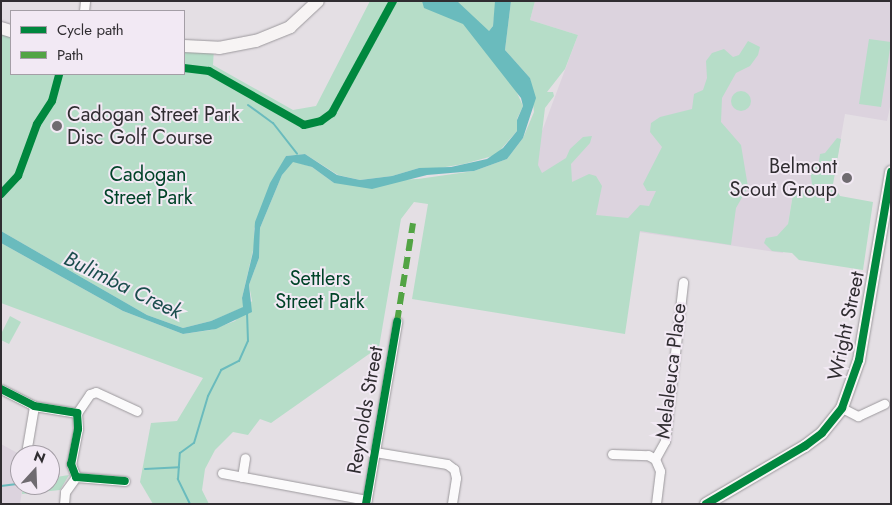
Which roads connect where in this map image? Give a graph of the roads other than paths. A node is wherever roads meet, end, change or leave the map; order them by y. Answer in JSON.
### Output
{"nodes":[{"id":1,"x":318,"y":1,"type":"edge"},
{"id":2,"x":185,"y":46,"type":"edge"},
{"id":3,"x":891,"y":172,"type":"edge"},
{"id":4,"x":682,"y":282,"type":"dead end"},
{"id":5,"x":397,"y":322,"type":"dead end"},
{"id":6,"x":1,"y":389,"type":"edge"},
{"id":7,"x":884,"y":404,"type":"dead end"},
{"id":8,"x":34,"y":406,"type":"junction"},
{"id":9,"x":842,"y":408,"type":"junction"},
{"id":10,"x":137,"y":411,"type":"dead end"},
{"id":11,"x":76,"y":413,"type":"junction"},
{"id":12,"x":27,"y":445,"type":"edge"},
{"id":13,"x":376,"y":452,"type":"junction"},
{"id":14,"x":612,"y":454,"type":"dead end"},
{"id":15,"x":245,"y":458,"type":"dead end"},
{"id":16,"x":655,"y":459,"type":"junction"},
{"id":17,"x":222,"y":473,"type":"dead end"},
{"id":18,"x":242,"y":476,"type":"junction"},
{"id":19,"x":76,"y":477,"type":"junction"},
{"id":20,"x":125,"y":481,"type":"dead end"},
{"id":21,"x":366,"y":502,"type":"edge"},
{"id":22,"x":64,"y":504,"type":"edge"},
{"id":23,"x":452,"y":504,"type":"edge"},
{"id":24,"x":656,"y":504,"type":"edge"},
{"id":25,"x":706,"y":504,"type":"edge"}],
"edges":[{"from":1,"to":2,"type":"street"},
{"from":3,"to":9,"type":"street","name":"Wright Street"},
{"from":4,"to":16,"type":"street","name":"Melaleuca Place"},
{"from":5,"to":13,"type":"street","name":"Reynolds Street"},
{"from":6,"to":8,"type":"street"},
{"from":7,"to":9,"type":"street"},
{"from":8,"to":11,"type":"street"},
{"from":8,"to":12,"type":"street"},
{"from":9,"to":25,"type":"street","name":"Wright Street"},
{"from":10,"to":11,"type":"street"},
{"from":11,"to":19,"type":"street"},
{"from":13,"to":21,"type":"street","name":"Reynolds Street"},
{"from":13,"to":23,"type":"street"},
{"from":14,"to":16,"type":"street"},
{"from":15,"to":18,"type":"street"},
{"from":16,"to":24,"type":"street"},
{"from":17,"to":18,"type":"street"},
{"from":18,"to":21,"type":"street"},
{"from":19,"to":20,"type":"street"},
{"from":19,"to":22,"type":"street"}]}
